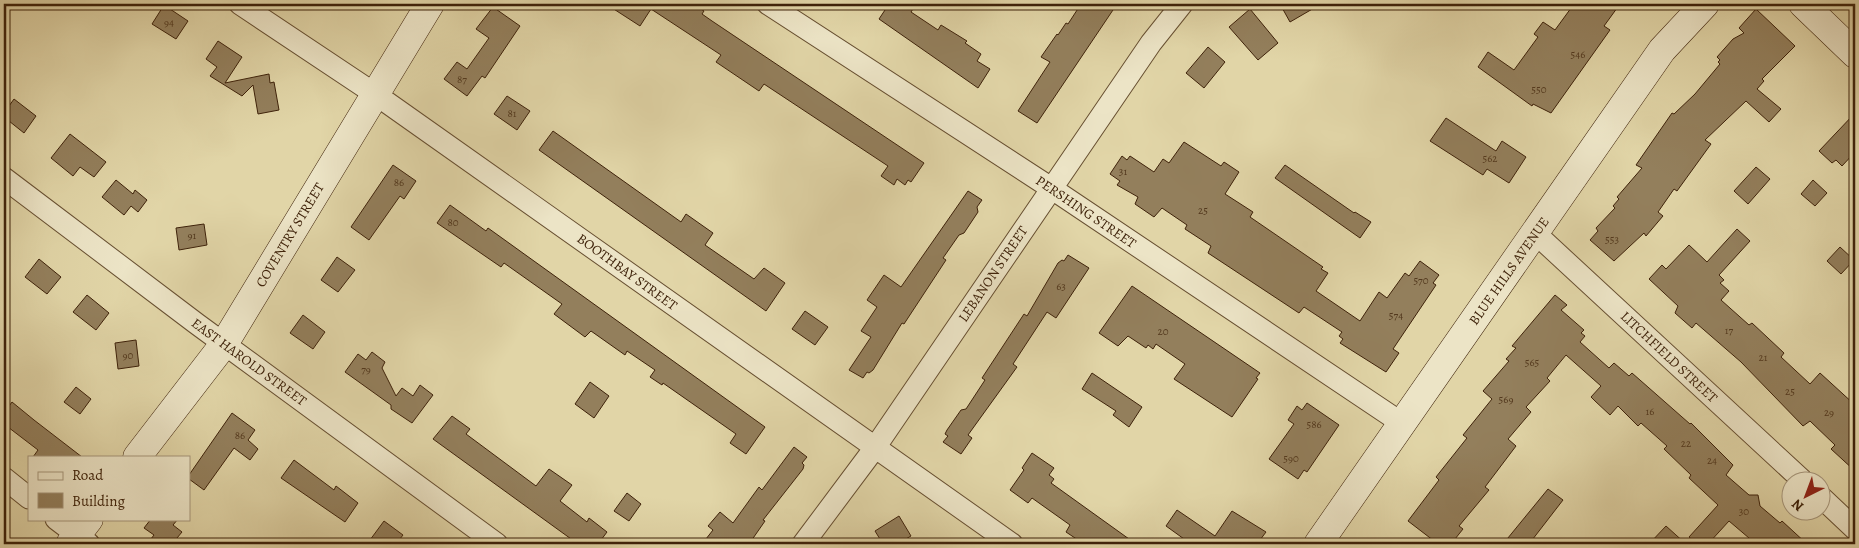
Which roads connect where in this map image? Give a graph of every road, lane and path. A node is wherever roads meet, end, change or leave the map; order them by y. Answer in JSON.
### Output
{"nodes":[{"id":1,"x":240,"y":4,"type":"edge"},
{"id":2,"x":430,"y":4,"type":"edge"},
{"id":3,"x":768,"y":4,"type":"edge"},
{"id":4,"x":1182,"y":4,"type":"edge"},
{"id":5,"x":1705,"y":4,"type":"edge"},
{"id":6,"x":1803,"y":4,"type":"edge"},
{"id":7,"x":1855,"y":54,"type":"edge"},
{"id":8,"x":375,"y":94,"type":"junction"},
{"id":9,"x":4,"y":178,"type":"edge"},
{"id":10,"x":1051,"y":188,"type":"junction"},
{"id":11,"x":1535,"y":233,"type":"junction"},
{"id":12,"x":224,"y":344,"type":"junction"},
{"id":13,"x":1402,"y":424,"type":"junction"},
{"id":14,"x":874,"y":448,"type":"junction"},
{"id":15,"x":138,"y":456,"type":"edge"},
{"id":16,"x":1791,"y":470,"type":"edge"},
{"id":17,"x":4,"y":478,"type":"edge"},
{"id":18,"x":28,"y":497,"type":"edge"},
{"id":19,"x":1832,"y":507,"type":"edge"},
{"id":20,"x":1855,"y":529,"type":"edge"},
{"id":21,"x":497,"y":544,"type":"edge"},
{"id":22,"x":803,"y":544,"type":"edge"},
{"id":23,"x":1012,"y":544,"type":"edge"},
{"id":24,"x":1318,"y":544,"type":"edge"}],
"edges":[{"from":1,"to":8,"type":"street","name":"BOOTHBAY STREET"},
{"from":2,"to":8,"type":"main road","name":"COVENTRY STREET"},
{"from":3,"to":10,"type":"street","name":"PERSHING STREET"},
{"from":4,"to":10,"type":"street","name":"LEBANON STREET"},
{"from":5,"to":11,"type":"main road","name":"BLUE HILLS AVENUE"},
{"from":6,"to":7,"type":"main road"},
{"from":8,"to":12,"type":"main road","name":"COVENTRY STREET"},
{"from":8,"to":14,"type":"street","name":"BOOTHBAY STREET"},
{"from":9,"to":12,"type":"street","name":"EAST HAROLD STREET"},
{"from":10,"to":13,"type":"street","name":"PERSHING STREET"},
{"from":10,"to":14,"type":"street","name":"LEBANON STREET"},
{"from":11,"to":13,"type":"main road","name":"BLUE HILLS AVENUE"},
{"from":11,"to":16,"type":"street","name":"LITCHFIELD STREET"},
{"from":12,"to":15,"type":"main road","name":"COVENTRY STREET"},
{"from":12,"to":21,"type":"street","name":"EAST HAROLD STREET"},
{"from":13,"to":24,"type":"main road","name":"BLUE HILLS AVENUE"},
{"from":14,"to":22,"type":"street","name":"LEBANON STREET"},
{"from":14,"to":23,"type":"street","name":"BOOTHBAY STREET"},
{"from":17,"to":18,"type":"street"},
{"from":19,"to":20,"type":"street"}]}
